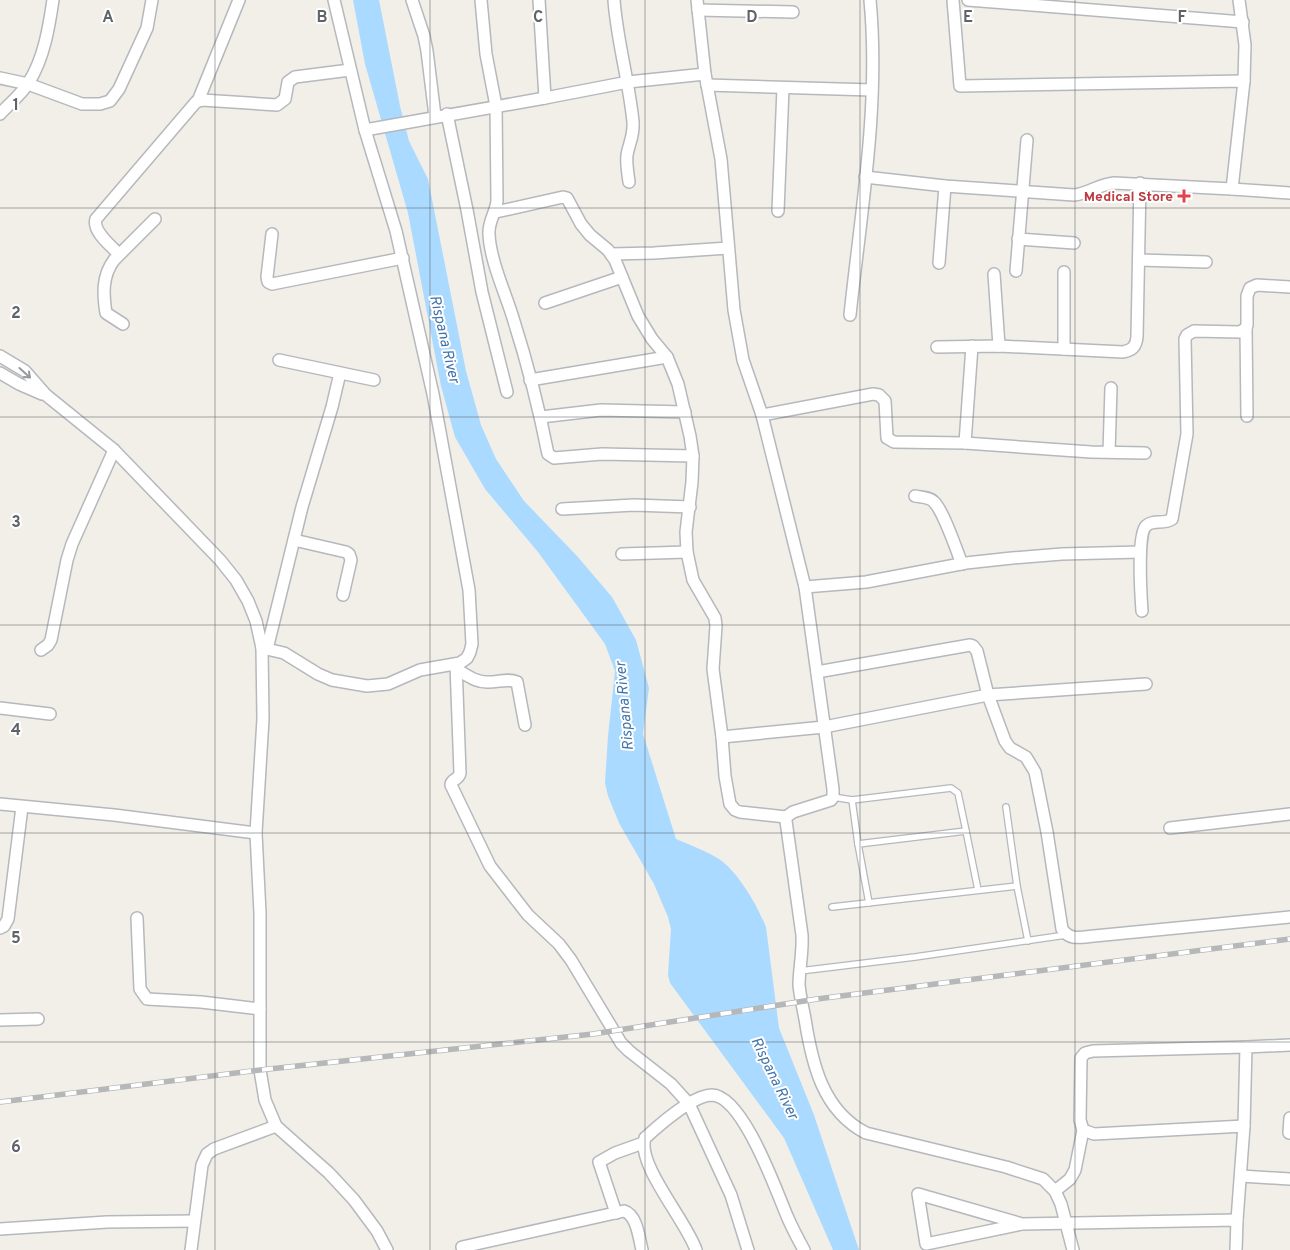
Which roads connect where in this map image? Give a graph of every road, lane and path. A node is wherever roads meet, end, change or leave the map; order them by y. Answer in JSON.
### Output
{"nodes":[{"id":1,"x":54,"y":0,"type":"edge"},
{"id":2,"x":152,"y":0,"type":"edge"},
{"id":3,"x":239,"y":0,"type":"edge"},
{"id":4,"x":334,"y":0,"type":"edge"},
{"id":5,"x":412,"y":0,"type":"edge"},
{"id":6,"x":481,"y":0,"type":"edge"},
{"id":7,"x":539,"y":0,"type":"edge"},
{"id":8,"x":614,"y":0,"type":"edge"},
{"id":9,"x":870,"y":0,"type":"edge"},
{"id":10,"x":953,"y":0,"type":"edge"},
{"id":11,"x":968,"y":0,"type":"edge"},
{"id":12,"x":1240,"y":0,"type":"edge"},
{"id":13,"x":698,"y":5,"type":"edge"},
{"id":14,"x":792,"y":12,"type":"dead end"},
{"id":15,"x":1243,"y":22,"type":"junction"},
{"id":16,"x":350,"y":70,"type":"junction"},
{"id":17,"x":0,"y":78,"type":"edge"},
{"id":18,"x":706,"y":79,"type":"junction"},
{"id":19,"x":1244,"y":81,"type":"junction"},
{"id":20,"x":628,"y":82,"type":"junction"},
{"id":21,"x":28,"y":84,"type":"junction"},
{"id":22,"x":783,"y":88,"type":"junction"},
{"id":23,"x":872,"y":90,"type":"junction"},
{"id":24,"x":546,"y":98,"type":"junction"},
{"id":25,"x":198,"y":101,"type":"junction"},
{"id":26,"x":496,"y":106,"type":"junction"},
{"id":27,"x":0,"y":114,"type":"edge"},
{"id":28,"x":446,"y":114,"type":"junction"},
{"id":29,"x":435,"y":116,"type":"junction"},
{"id":30,"x":371,"y":129,"type":"junction"},
{"id":31,"x":1027,"y":140,"type":"dead end"},
{"id":32,"x":865,"y":177,"type":"junction"},
{"id":33,"x":629,"y":182,"type":"dead end"},
{"id":34,"x":1140,"y":184,"type":"junction"},
{"id":35,"x":945,"y":186,"type":"junction"},
{"id":36,"x":1232,"y":189,"type":"junction"},
{"id":37,"x":1022,"y":191,"type":"junction"},
{"id":38,"x":1290,"y":193,"type":"edge"},
{"id":39,"x":778,"y":210,"type":"dead end"},
{"id":40,"x":496,"y":212,"type":"junction"},
{"id":41,"x":155,"y":219,"type":"dead end"},
{"id":42,"x":272,"y":234,"type":"dead end"},
{"id":43,"x":1018,"y":239,"type":"junction"},
{"id":44,"x":1074,"y":244,"type":"dead end"},
{"id":45,"x":728,"y":248,"type":"junction"},
{"id":46,"x":119,"y":254,"type":"junction"},
{"id":47,"x":611,"y":254,"type":"junction"},
{"id":48,"x":403,"y":258,"type":"junction"},
{"id":49,"x":1139,"y":260,"type":"junction"},
{"id":50,"x":939,"y":262,"type":"dead end"},
{"id":51,"x":1206,"y":262,"type":"dead end"},
{"id":52,"x":1016,"y":271,"type":"dead end"},
{"id":53,"x":1064,"y":272,"type":"dead end"},
{"id":54,"x":994,"y":274,"type":"dead end"},
{"id":55,"x":622,"y":277,"type":"junction"},
{"id":56,"x":1290,"y":287,"type":"edge"},
{"id":57,"x":545,"y":303,"type":"dead end"},
{"id":58,"x":850,"y":314,"type":"dead end"},
{"id":59,"x":123,"y":324,"type":"dead end"},
{"id":60,"x":1246,"y":328,"type":"junction"},
{"id":61,"x":972,"y":346,"type":"junction"},
{"id":62,"x":998,"y":346,"type":"junction"},
{"id":63,"x":937,"y":347,"type":"dead end"},
{"id":64,"x":1064,"y":349,"type":"junction"},
{"id":65,"x":0,"y":356,"type":"edge"},
{"id":66,"x":667,"y":357,"type":"junction"},
{"id":67,"x":279,"y":360,"type":"dead end"},
{"id":68,"x":0,"y":373,"type":"edge"},
{"id":69,"x":340,"y":373,"type":"junction"},
{"id":70,"x":374,"y":380,"type":"dead end"},
{"id":71,"x":530,"y":380,"type":"junction"},
{"id":72,"x":1111,"y":388,"type":"dead end"},
{"id":73,"x":507,"y":392,"type":"dead end"},
{"id":74,"x":46,"y":395,"type":"junction"},
{"id":75,"x":685,"y":412,"type":"junction"},
{"id":76,"x":762,"y":415,"type":"junction"},
{"id":77,"x":1247,"y":416,"type":"dead end"},
{"id":78,"x":541,"y":417,"type":"junction"},
{"id":79,"x":965,"y":443,"type":"junction"},
{"id":80,"x":114,"y":450,"type":"junction"},
{"id":81,"x":1109,"y":452,"type":"junction"},
{"id":82,"x":1145,"y":453,"type":"dead end"},
{"id":83,"x":692,"y":456,"type":"junction"},
{"id":84,"x":915,"y":496,"type":"dead end"},
{"id":85,"x":690,"y":507,"type":"junction"},
{"id":86,"x":562,"y":509,"type":"dead end"},
{"id":87,"x":294,"y":540,"type":"junction"},
{"id":88,"x":687,"y":552,"type":"junction"},
{"id":89,"x":1140,"y":552,"type":"junction"},
{"id":90,"x":622,"y":554,"type":"dead end"},
{"id":91,"x":962,"y":564,"type":"junction"},
{"id":92,"x":805,"y":587,"type":"junction"},
{"id":93,"x":342,"y":595,"type":"dead end"},
{"id":94,"x":1142,"y":611,"type":"dead end"},
{"id":95,"x":264,"y":649,"type":"junction"},
{"id":96,"x":41,"y":650,"type":"dead end"},
{"id":97,"x":456,"y":666,"type":"junction"},
{"id":98,"x":817,"y":672,"type":"junction"},
{"id":99,"x":1146,"y":684,"type":"dead end"},
{"id":100,"x":988,"y":695,"type":"junction"},
{"id":101,"x":0,"y":708,"type":"edge"},
{"id":102,"x":50,"y":714,"type":"dead end"},
{"id":103,"x":525,"y":724,"type":"dead end"},
{"id":104,"x":824,"y":727,"type":"junction"},
{"id":105,"x":722,"y":738,"type":"junction"},
{"id":106,"x":833,"y":797,"type":"junction"},
{"id":107,"x":852,"y":800,"type":"junction"},
{"id":108,"x":0,"y":804,"type":"edge"},
{"id":109,"x":1006,"y":806,"type":"dead end"},
{"id":110,"x":22,"y":807,"type":"junction"},
{"id":111,"x":1290,"y":814,"type":"edge"},
{"id":112,"x":786,"y":817,"type":"junction"},
{"id":113,"x":1170,"y":828,"type":"dead end"},
{"id":114,"x":966,"y":831,"type":"junction"},
{"id":115,"x":256,"y":833,"type":"junction"},
{"id":116,"x":858,"y":844,"type":"junction"},
{"id":117,"x":1017,"y":886,"type":"junction"},
{"id":118,"x":978,"y":890,"type":"junction"},
{"id":119,"x":869,"y":903,"type":"junction"},
{"id":120,"x":832,"y":907,"type":"dead end"},
{"id":121,"x":1290,"y":917,"type":"edge"},
{"id":122,"x":137,"y":918,"type":"dead end"},
{"id":123,"x":0,"y":928,"type":"edge"},
{"id":124,"x":1066,"y":935,"type":"junction"},
{"id":125,"x":1028,"y":941,"type":"junction"},
{"id":126,"x":800,"y":972,"type":"junction"},
{"id":127,"x":260,"y":1009,"type":"junction"},
{"id":128,"x":38,"y":1019,"type":"dead end"},
{"id":129,"x":0,"y":1020,"type":"edge"},
{"id":130,"x":1290,"y":1045,"type":"edge"},
{"id":131,"x":1246,"y":1047,"type":"junction"},
{"id":132,"x":689,"y":1104,"type":"junction"},
{"id":133,"x":1290,"y":1118,"type":"edge"},
{"id":134,"x":276,"y":1126,"type":"junction"},
{"id":135,"x":1244,"y":1126,"type":"junction"},
{"id":136,"x":1084,"y":1130,"type":"junction"},
{"id":137,"x":1289,"y":1133,"type":"edge"},
{"id":138,"x":643,"y":1143,"type":"junction"},
{"id":139,"x":1241,"y":1176,"type":"junction"},
{"id":140,"x":1290,"y":1179,"type":"edge"},
{"id":141,"x":1055,"y":1191,"type":"junction"},
{"id":142,"x":616,"y":1213,"type":"junction"},
{"id":143,"x":1237,"y":1220,"type":"junction"},
{"id":144,"x":194,"y":1221,"type":"junction"},
{"id":145,"x":1022,"y":1224,"type":"junction"},
{"id":146,"x":1066,"y":1224,"type":"junction"},
{"id":147,"x":0,"y":1230,"type":"edge"},
{"id":148,"x":462,"y":1247,"type":"dead end"},
{"id":149,"x":191,"y":1250,"type":"edge"},
{"id":150,"x":387,"y":1250,"type":"edge"},
{"id":151,"x":642,"y":1250,"type":"edge"},
{"id":152,"x":696,"y":1250,"type":"edge"},
{"id":153,"x":748,"y":1250,"type":"edge"},
{"id":154,"x":804,"y":1250,"type":"edge"},
{"id":155,"x":1073,"y":1250,"type":"edge"},
{"id":156,"x":1236,"y":1250,"type":"edge"}],
"edges":[{"from":1,"to":21,"type":"street"},
{"from":2,"to":21,"type":"street"},
{"from":3,"to":25,"type":"street"},
{"from":4,"to":16,"type":"street"},
{"from":5,"to":29,"type":"street"},
{"from":6,"to":26,"type":"street"},
{"from":7,"to":24,"type":"street"},
{"from":8,"to":20,"type":"street"},
{"from":9,"to":23,"type":"street"},
{"from":10,"to":19,"type":"street"},
{"from":11,"to":15,"type":"street"},
{"from":12,"to":15,"type":"street"},
{"from":13,"to":14,"type":"street"},
{"from":13,"to":18,"type":"street"},
{"from":15,"to":19,"type":"street"},
{"from":16,"to":25,"type":"street"},
{"from":16,"to":30,"type":"street"},
{"from":17,"to":21,"type":"street"},
{"from":18,"to":20,"type":"street"},
{"from":18,"to":22,"type":"street"},
{"from":18,"to":45,"type":"street"},
{"from":19,"to":36,"type":"street"},
{"from":20,"to":24,"type":"street"},
{"from":20,"to":33,"type":"street"},
{"from":21,"to":27,"type":"street"},
{"from":22,"to":23,"type":"street"},
{"from":22,"to":39,"type":"street"},
{"from":23,"to":32,"type":"street"},
{"from":24,"to":26,"type":"street"},
{"from":25,"to":46,"type":"street"},
{"from":26,"to":28,"type":"street"},
{"from":26,"to":40,"type":"street"},
{"from":28,"to":29,"type":"street"},
{"from":28,"to":73,"type":"street"},
{"from":29,"to":30,"type":"street"},
{"from":30,"to":48,"type":"street"},
{"from":31,"to":37,"type":"street"},
{"from":32,"to":35,"type":"street"},
{"from":32,"to":58,"type":"street"},
{"from":34,"to":36,"type":"street"},
{"from":34,"to":37,"type":"street"},
{"from":34,"to":49,"type":"street"},
{"from":35,"to":37,"type":"street"},
{"from":35,"to":50,"type":"street"},
{"from":36,"to":38,"type":"street"},
{"from":37,"to":43,"type":"street"},
{"from":40,"to":47,"type":"street"},
{"from":40,"to":71,"type":"street"},
{"from":41,"to":46,"type":"street"},
{"from":42,"to":48,"type":"street"},
{"from":43,"to":44,"type":"street"},
{"from":43,"to":52,"type":"street"},
{"from":45,"to":47,"type":"street"},
{"from":45,"to":76,"type":"street"},
{"from":46,"to":59,"type":"street"},
{"from":47,"to":55,"type":"street"},
{"from":48,"to":97,"type":"street"},
{"from":49,"to":51,"type":"street"},
{"from":49,"to":64,"type":"street"},
{"from":53,"to":64,"type":"street"},
{"from":54,"to":62,"type":"street"},
{"from":55,"to":57,"type":"street"},
{"from":55,"to":66,"type":"street"},
{"from":56,"to":60,"type":"street"},
{"from":60,"to":77,"type":"street"},
{"from":60,"to":89,"type":"street"},
{"from":61,"to":62,"type":"street"},
{"from":61,"to":63,"type":"street"},
{"from":61,"to":79,"type":"street"},
{"from":62,"to":64,"type":"street"},
{"from":65,"to":74,"type":"street","one_way":true},
{"from":66,"to":71,"type":"street"},
{"from":66,"to":75,"type":"street"},
{"from":67,"to":69,"type":"street"},
{"from":68,"to":74,"type":"street"},
{"from":69,"to":70,"type":"street"},
{"from":69,"to":87,"type":"street"},
{"from":71,"to":78,"type":"street"},
{"from":72,"to":81,"type":"street"},
{"from":74,"to":80,"type":"street"},
{"from":75,"to":78,"type":"street"},
{"from":75,"to":83,"type":"street"},
{"from":76,"to":79,"type":"street"},
{"from":76,"to":92,"type":"street"},
{"from":78,"to":83,"type":"street"},
{"from":79,"to":81,"type":"street"},
{"from":80,"to":95,"type":"street"},
{"from":80,"to":96,"type":"street"},
{"from":81,"to":82,"type":"street"},
{"from":83,"to":85,"type":"street"},
{"from":84,"to":91,"type":"street"},
{"from":85,"to":86,"type":"street"},
{"from":85,"to":88,"type":"street"},
{"from":87,"to":93,"type":"street"},
{"from":87,"to":95,"type":"street"},
{"from":88,"to":90,"type":"street"},
{"from":88,"to":105,"type":"street"},
{"from":89,"to":91,"type":"street"},
{"from":89,"to":94,"type":"street"},
{"from":91,"to":92,"type":"street"},
{"from":92,"to":98,"type":"street"},
{"from":95,"to":97,"type":"street"},
{"from":95,"to":115,"type":"street"},
{"from":97,"to":103,"type":"street"},
{"from":97,"to":132,"type":"street"},
{"from":98,"to":100,"type":"street"},
{"from":98,"to":104,"type":"street"},
{"from":99,"to":100,"type":"street"},
{"from":100,"to":104,"type":"street"},
{"from":100,"to":124,"type":"street"},
{"from":101,"to":102,"type":"street"},
{"from":104,"to":105,"type":"street"},
{"from":104,"to":106,"type":"street"},
{"from":105,"to":112,"type":"street"},
{"from":106,"to":107,"type":"lane"},
{"from":106,"to":112,"type":"street"},
{"from":107,"to":114,"type":"lane"},
{"from":107,"to":116,"type":"lane"},
{"from":108,"to":110,"type":"street"},
{"from":109,"to":117,"type":"lane"},
{"from":110,"to":115,"type":"street"},
{"from":110,"to":123,"type":"street"},
{"from":111,"to":113,"type":"street"},
{"from":112,"to":126,"type":"street"},
{"from":114,"to":116,"type":"lane"},
{"from":114,"to":118,"type":"lane"},
{"from":115,"to":127,"type":"street"},
{"from":116,"to":119,"type":"lane"},
{"from":117,"to":118,"type":"lane"},
{"from":117,"to":125,"type":"lane"},
{"from":118,"to":119,"type":"lane"},
{"from":119,"to":120,"type":"lane"},
{"from":121,"to":124,"type":"street"},
{"from":122,"to":127,"type":"street"},
{"from":124,"to":125,"type":"lane"},
{"from":125,"to":126,"type":"lane"},
{"from":126,"to":141,"type":"street"},
{"from":127,"to":134,"type":"street"},
{"from":128,"to":129,"type":"street"},
{"from":130,"to":131,"type":"street"},
{"from":131,"to":135,"type":"street"},
{"from":131,"to":136,"type":"street"},
{"from":132,"to":138,"type":"street"},
{"from":132,"to":153,"type":"street"},
{"from":132,"to":154,"type":"street"},
{"from":133,"to":137,"type":"street"},
{"from":134,"to":144,"type":"street"},
{"from":134,"to":150,"type":"street"},
{"from":135,"to":136,"type":"street"},
{"from":135,"to":139,"type":"street"},
{"from":136,"to":141,"type":"street"},
{"from":138,"to":142,"type":"street"},
{"from":138,"to":152,"type":"street"},
{"from":139,"to":140,"type":"street"},
{"from":139,"to":143,"type":"street"},
{"from":141,"to":146,"type":"street"},
{"from":142,"to":148,"type":"street"},
{"from":142,"to":151,"type":"street"},
{"from":143,"to":146,"type":"street"},
{"from":143,"to":156,"type":"street"},
{"from":144,"to":147,"type":"street"},
{"from":144,"to":149,"type":"street"},
{"from":145,"to":145,"type":"street"},
{"from":145,"to":146,"type":"street"},
{"from":146,"to":155,"type":"street"}]}
